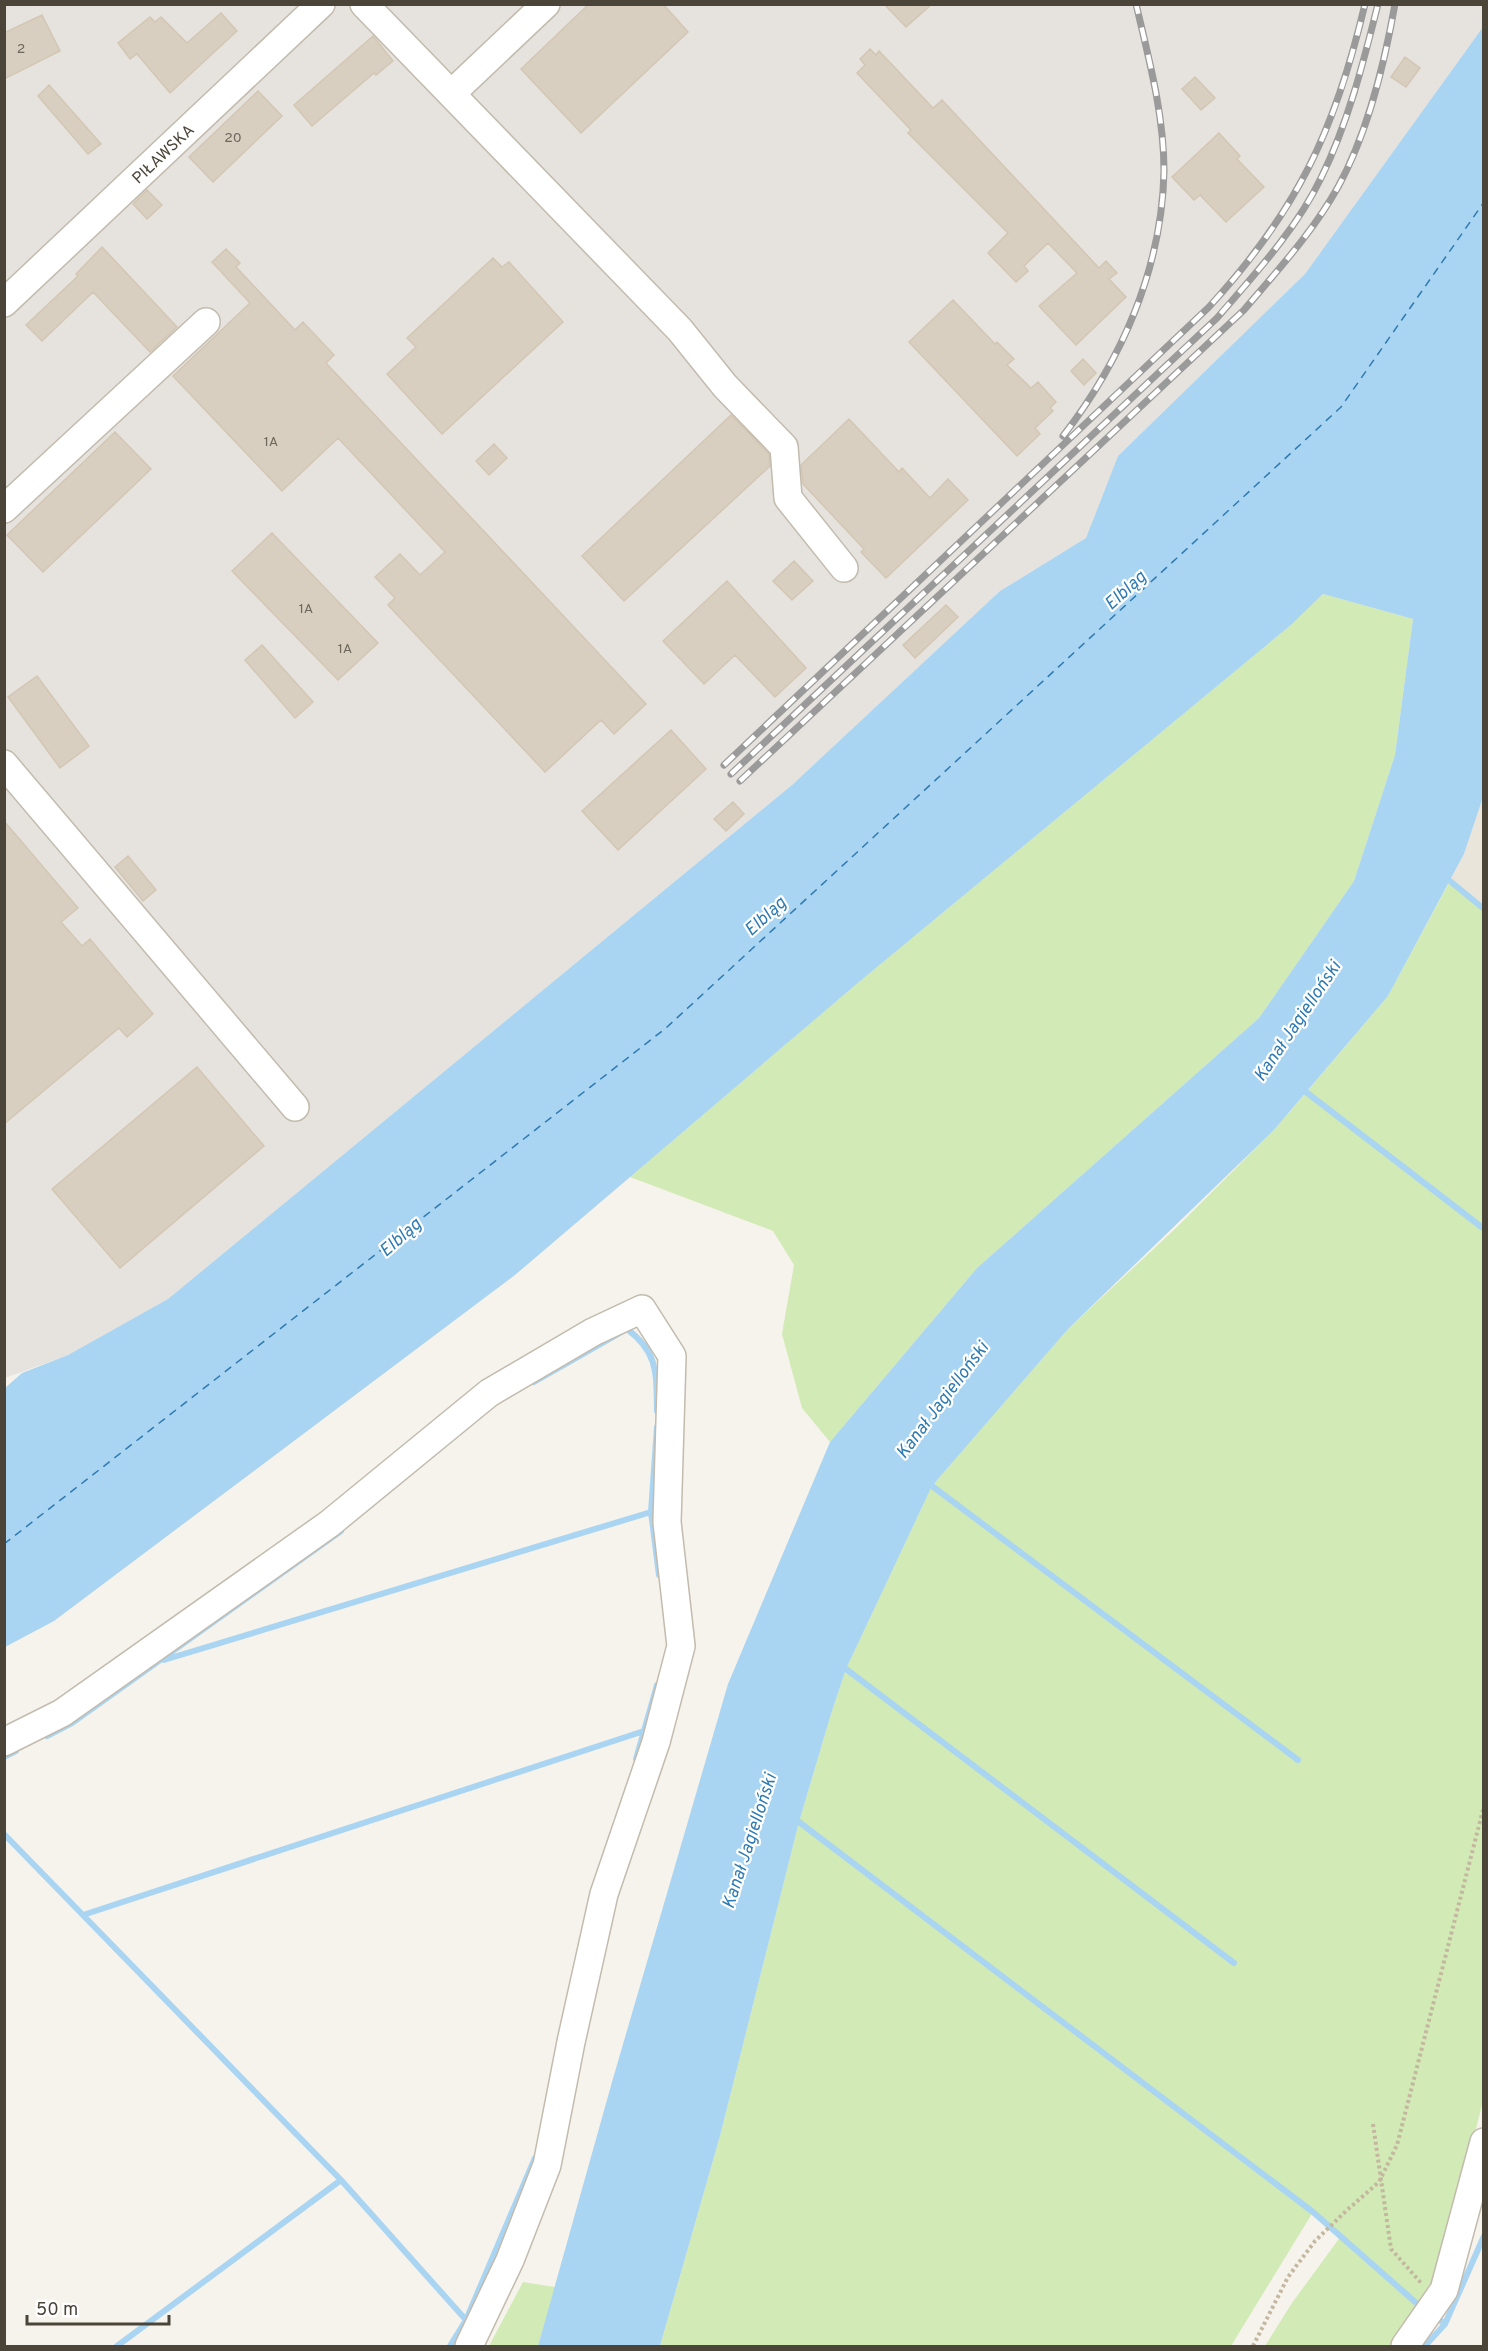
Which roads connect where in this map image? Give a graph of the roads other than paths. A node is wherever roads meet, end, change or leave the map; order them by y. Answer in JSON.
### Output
{"nodes":[{"id":1,"x":321,"y":4,"type":"edge"},
{"id":2,"x":364,"y":4,"type":"edge"},
{"id":3,"x":546,"y":4,"type":"edge"},
{"id":4,"x":452,"y":93,"type":"junction"},
{"id":5,"x":4,"y":303,"type":"edge"},
{"id":6,"x":206,"y":322,"type":"dead end"},
{"id":7,"x":4,"y":509,"type":"edge"},
{"id":8,"x":844,"y":568,"type":"dead end"},
{"id":9,"x":4,"y":764,"type":"edge"},
{"id":10,"x":295,"y":1107,"type":"dead end"},
{"id":11,"x":4,"y":1742,"type":"edge"},
{"id":12,"x":1484,"y":2142,"type":"edge"},
{"id":13,"x":469,"y":2346,"type":"edge"},
{"id":14,"x":1405,"y":2346,"type":"edge"}],
"edges":[{"from":1,"to":5,"type":"street","name":"PIŁAWSKA"},
{"from":2,"to":4,"type":"street"},
{"from":3,"to":4,"type":"street"},
{"from":4,"to":8,"type":"street"},
{"from":6,"to":7,"type":"street"},
{"from":9,"to":10,"type":"street"},
{"from":11,"to":13,"type":"street"},
{"from":12,"to":14,"type":"street"}]}
